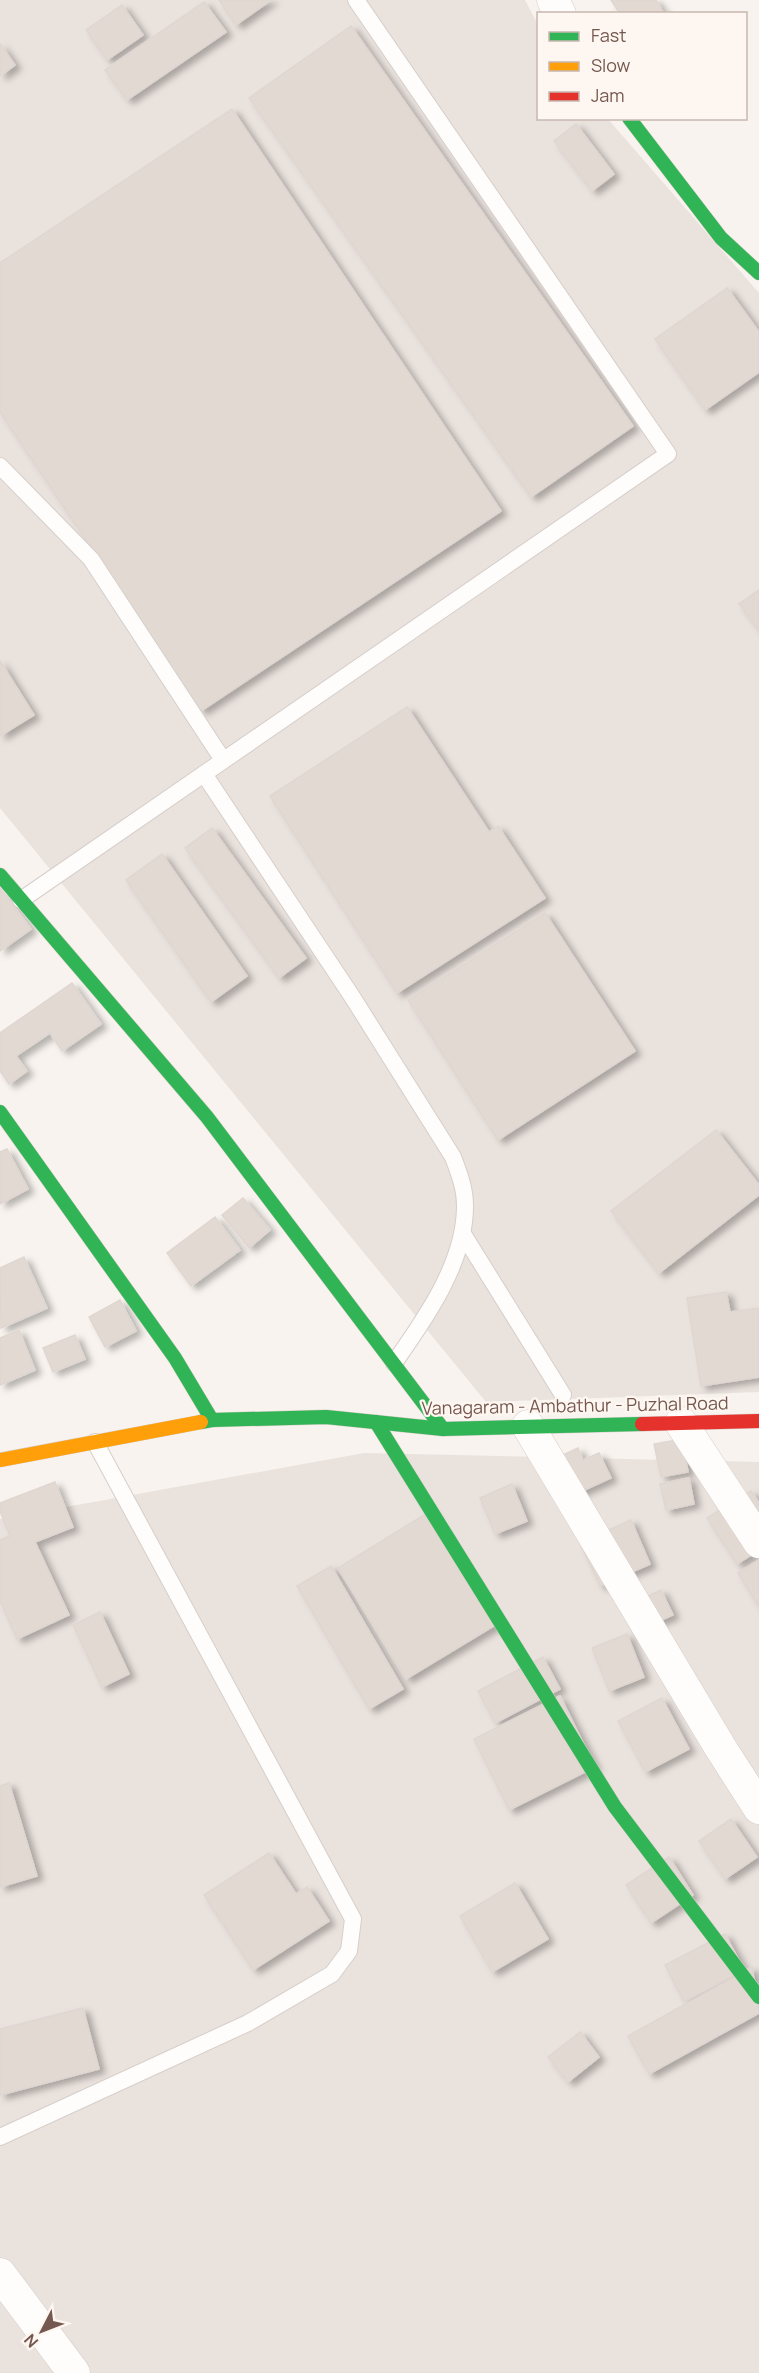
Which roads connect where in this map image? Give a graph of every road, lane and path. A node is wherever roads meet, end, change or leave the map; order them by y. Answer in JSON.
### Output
{"nodes":[{"id":1,"x":356,"y":0,"type":"edge"},
{"id":2,"x":630,"y":120,"type":"edge"},
{"id":3,"x":759,"y":273,"type":"edge"},
{"id":4,"x":0,"y":466,"type":"edge"},
{"id":5,"x":223,"y":760,"type":"junction"},
{"id":6,"x":204,"y":774,"type":"junction"},
{"id":7,"x":0,"y":875,"type":"edge"},
{"id":8,"x":21,"y":900,"type":"junction"},
{"id":9,"x":0,"y":1112,"type":"edge"},
{"id":10,"x":463,"y":1234,"type":"junction"},
{"id":11,"x":393,"y":1363,"type":"junction"},
{"id":12,"x":563,"y":1395,"type":"dead end"},
{"id":13,"x":212,"y":1420,"type":"junction"},
{"id":14,"x":759,"y":1421,"type":"edge"},
{"id":15,"x":376,"y":1422,"type":"junction"},
{"id":16,"x":681,"y":1423,"type":"junction"},
{"id":17,"x":528,"y":1426,"type":"junction"},
{"id":18,"x":443,"y":1429,"type":"junction"},
{"id":19,"x":95,"y":1442,"type":"junction"},
{"id":20,"x":0,"y":1460,"type":"edge"},
{"id":21,"x":759,"y":1542,"type":"edge"},
{"id":22,"x":759,"y":1808,"type":"edge"},
{"id":23,"x":759,"y":1997,"type":"edge"},
{"id":24,"x":0,"y":2137,"type":"edge"},
{"id":25,"x":0,"y":2274,"type":"edge"},
{"id":26,"x":74,"y":2373,"type":"edge"}],
"edges":[{"from":1,"to":5,"type":"lane"},
{"from":2,"to":3,"type":"street"},
{"from":4,"to":5,"type":"lane"},
{"from":5,"to":6,"type":"lane"},
{"from":6,"to":8,"type":"lane"},
{"from":6,"to":10,"type":"lane"},
{"from":7,"to":8,"type":"street"},
{"from":8,"to":11,"type":"street"},
{"from":9,"to":13,"type":"street"},
{"from":10,"to":11,"type":"lane"},
{"from":10,"to":12,"type":"lane"},
{"from":11,"to":18,"type":"street"},
{"from":13,"to":15,"type":"street","name":"Vanagaram - Ambathur - Puzhal Road"},
{"from":13,"to":19,"type":"street","name":"Vanagaram - Ambathur - Puzhal Road"},
{"from":14,"to":16,"type":"street","name":"Vanagaram - Ambathur - Puzhal Road"},
{"from":15,"to":18,"type":"street","name":"Vanagaram - Ambathur - Puzhal Road"},
{"from":15,"to":23,"type":"street"},
{"from":16,"to":17,"type":"street","name":"Vanagaram - Ambathur - Puzhal Road"},
{"from":16,"to":21,"type":"street"},
{"from":17,"to":18,"type":"street","name":"Vanagaram - Ambathur - Puzhal Road"},
{"from":17,"to":22,"type":"street"},
{"from":19,"to":20,"type":"street","name":"Vanagaram - Ambathur - Puzhal Road"},
{"from":19,"to":24,"type":"lane"},
{"from":25,"to":26,"type":"street"}]}
